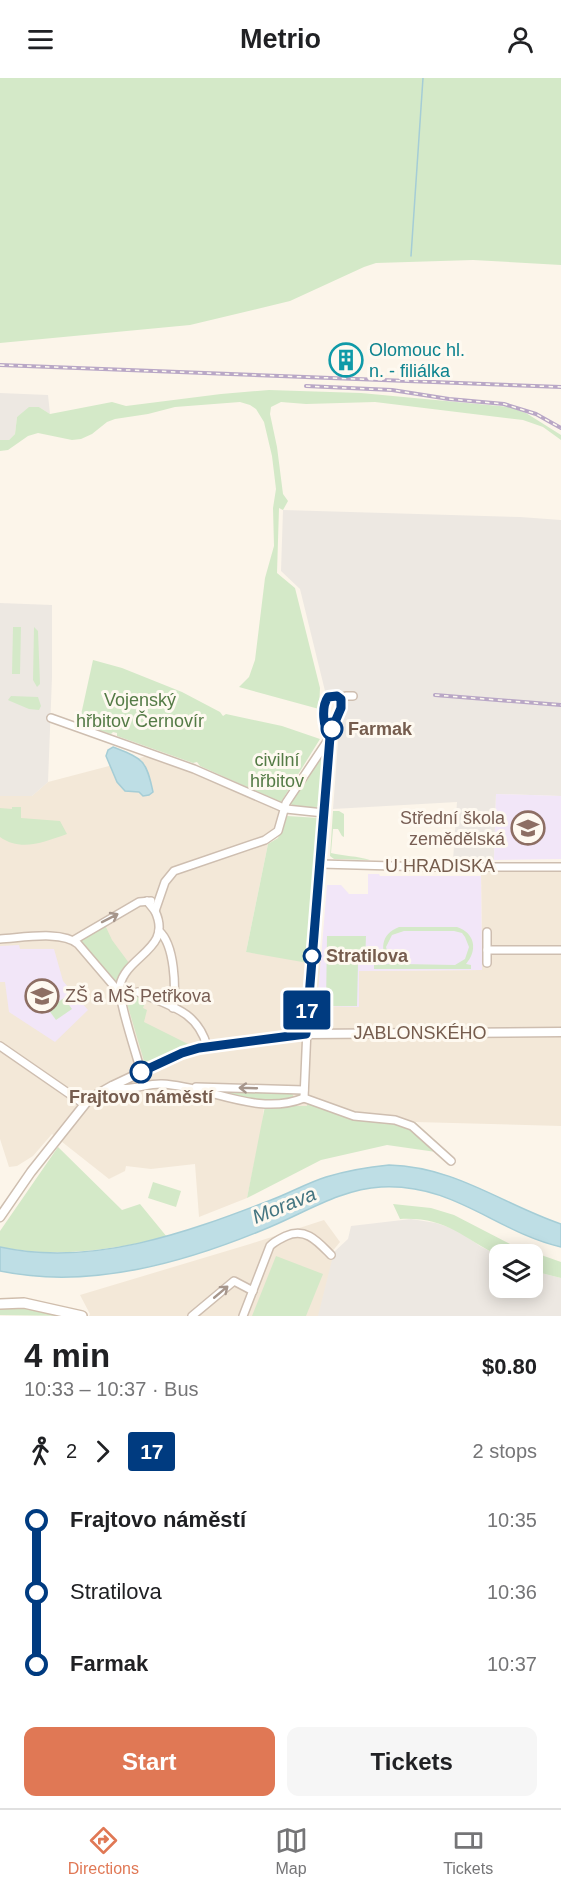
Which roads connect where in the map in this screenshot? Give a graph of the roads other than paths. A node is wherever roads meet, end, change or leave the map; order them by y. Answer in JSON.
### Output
{"nodes":[{"id":1,"x":353,"y":696,"type":"dead end"},
{"id":2,"x":341,"y":699,"type":"junction"},
{"id":3,"x":51,"y":718,"type":"dead end"},
{"id":4,"x":330,"y":737,"type":"junction"},
{"id":5,"x":286,"y":809,"type":"junction"},
{"id":6,"x":324,"y":813,"type":"junction"},
{"id":7,"x":320,"y":864,"type":"junction"},
{"id":8,"x":561,"y":867,"type":"edge"},
{"id":9,"x":147,"y":901,"type":"junction"},
{"id":10,"x":158,"y":902,"type":"junction"},
{"id":11,"x":155,"y":911,"type":"junction"},
{"id":12,"x":159,"y":931,"type":"junction"},
{"id":13,"x":487,"y":932,"type":"dead end"},
{"id":14,"x":0,"y":939,"type":"edge"},
{"id":15,"x":74,"y":940,"type":"junction"},
{"id":16,"x":487,"y":950,"type":"junction"},
{"id":17,"x":561,"y":950,"type":"edge"},
{"id":18,"x":488,"y":963,"type":"dead end"},
{"id":19,"x":119,"y":992,"type":"junction"},
{"id":20,"x":138,"y":992,"type":"dead end"},
{"id":21,"x":173,"y":1008,"type":"junction"},
{"id":22,"x":561,"y":1032,"type":"edge"},
{"id":23,"x":306,"y":1034,"type":"junction"},
{"id":24,"x":0,"y":1046,"type":"edge"},
{"id":25,"x":207,"y":1046,"type":"junction"},
{"id":26,"x":141,"y":1072,"type":"junction"},
{"id":27,"x":116,"y":1087,"type":"junction"},
{"id":28,"x":191,"y":1088,"type":"junction"},
{"id":29,"x":304,"y":1090,"type":"junction"},
{"id":30,"x":304,"y":1098,"type":"junction"},
{"id":31,"x":84,"y":1104,"type":"junction"},
{"id":32,"x":452,"y":1161,"type":"dead end"},
{"id":33,"x":0,"y":1217,"type":"edge"},
{"id":34,"x":331,"y":1255,"type":"dead end"},
{"id":35,"x":253,"y":1291,"type":"junction"},
{"id":36,"x":0,"y":1304,"type":"edge"},
{"id":37,"x":82,"y":1316,"type":"edge"},
{"id":38,"x":192,"y":1316,"type":"edge"},
{"id":39,"x":243,"y":1316,"type":"edge"}],
"edges":[{"from":1,"to":2,"type":"street"},
{"from":2,"to":4,"type":"street"},
{"from":2,"to":4,"type":"street"},
{"from":3,"to":5,"type":"street"},
{"from":4,"to":5,"type":"street"},
{"from":4,"to":6,"type":"street"},
{"from":5,"to":6,"type":"street"},
{"from":5,"to":10,"type":"street"},
{"from":6,"to":7,"type":"street"},
{"from":7,"to":8,"type":"street","name":"U HRADISKA"},
{"from":7,"to":23,"type":"street"},
{"from":9,"to":10,"type":"street"},
{"from":9,"to":11,"type":"street"},
{"from":15,"to":9,"type":"street","one_way":true},
{"from":10,"to":11,"type":"street"},
{"from":11,"to":12,"type":"street"},
{"from":12,"to":19,"type":"street"},
{"from":12,"to":21,"type":"street"},
{"from":13,"to":16,"type":"street"},
{"from":14,"to":15,"type":"street"},
{"from":15,"to":19,"type":"street"},
{"from":16,"to":17,"type":"street"},
{"from":16,"to":18,"type":"street"},
{"from":19,"to":26,"type":"street"},
{"from":20,"to":21,"type":"street"},
{"from":21,"to":25,"type":"street"},
{"from":22,"to":23,"type":"street","name":"JABLONSKÉHO"},
{"from":23,"to":25,"type":"street","name":"JABLONSKÉHO"},
{"from":23,"to":29,"type":"street"},
{"from":24,"to":31,"type":"street"},
{"from":25,"to":26,"type":"street","name":"JABLONSKÉHO"},
{"from":26,"to":27,"type":"street","name":"JABLONSKÉHO"},
{"from":27,"to":28,"type":"street"},
{"from":27,"to":31,"type":"street","name":"JABLONSKÉHO"},
{"from":29,"to":28,"type":"street","one_way":true},
{"from":28,"to":30,"type":"street"},
{"from":29,"to":30,"type":"street"},
{"from":30,"to":32,"type":"street"},
{"from":31,"to":33,"type":"street","name":"JABLONSKÉHO"},
{"from":34,"to":35,"type":"street"},
{"from":38,"to":35,"type":"street","one_way":true},
{"from":35,"to":39,"type":"street"},
{"from":36,"to":37,"type":"main road"}]}
